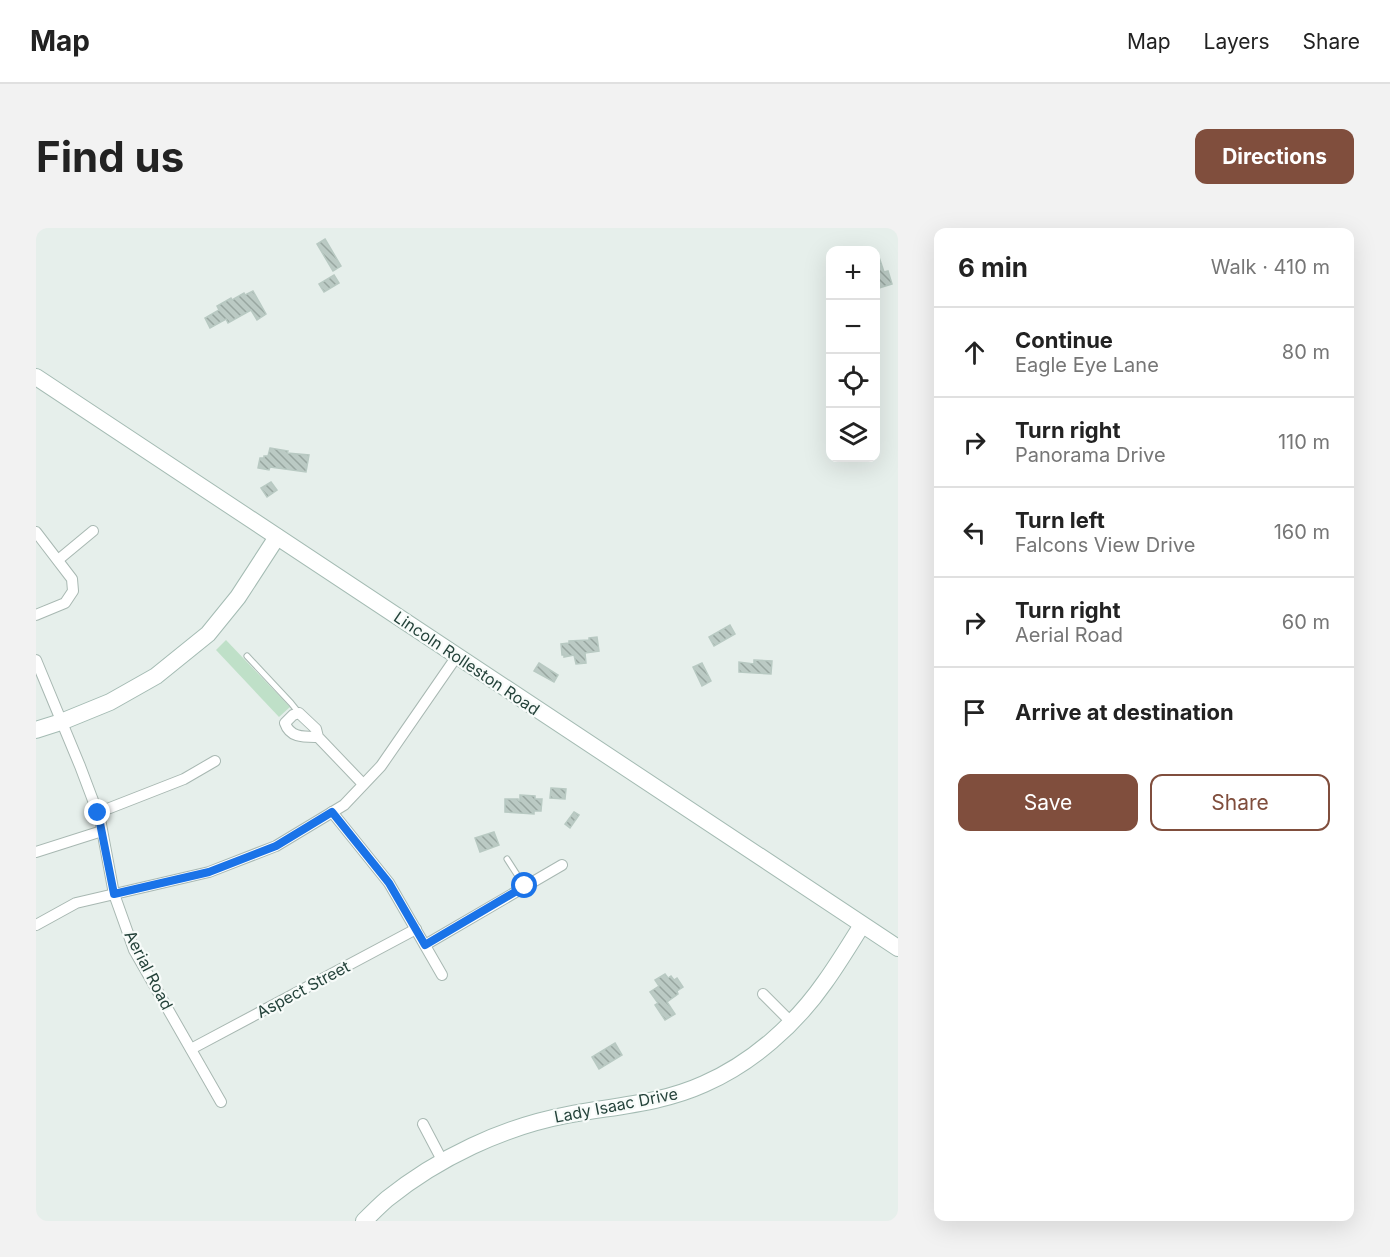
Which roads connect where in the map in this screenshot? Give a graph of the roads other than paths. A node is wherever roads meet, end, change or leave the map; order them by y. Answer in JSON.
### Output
{"nodes":[{"id":1,"x":36,"y":377,"type":"edge"},
{"id":2,"x":93,"y":531,"type":"dead end"},
{"id":3,"x":36,"y":532,"type":"edge"},
{"id":4,"x":277,"y":537,"type":"junction"},
{"id":5,"x":58,"y":560,"type":"junction"},
{"id":6,"x":36,"y":615,"type":"edge"},
{"id":7,"x":247,"y":656,"type":"dead end"},
{"id":8,"x":457,"y":656,"type":"junction"},
{"id":9,"x":36,"y":660,"type":"edge"},
{"id":10,"x":299,"y":713,"type":"junction"},
{"id":11,"x":61,"y":722,"type":"junction"},
{"id":12,"x":36,"y":730,"type":"edge"},
{"id":13,"x":318,"y":737,"type":"junction"},
{"id":14,"x":215,"y":761,"type":"dead end"},
{"id":15,"x":363,"y":784,"type":"junction"},
{"id":16,"x":332,"y":812,"type":"junction"},
{"id":17,"x":98,"y":813,"type":"junction"},
{"id":18,"x":102,"y":831,"type":"junction"},
{"id":19,"x":36,"y":852,"type":"edge"},
{"id":20,"x":507,"y":859,"type":"dead end"},
{"id":21,"x":562,"y":864,"type":"dead end"},
{"id":22,"x":525,"y":886,"type":"junction"},
{"id":23,"x":114,"y":894,"type":"junction"},
{"id":24,"x":36,"y":925,"type":"edge"},
{"id":25,"x":862,"y":925,"type":"junction"},
{"id":26,"x":416,"y":929,"type":"junction"},
{"id":27,"x":425,"y":945,"type":"junction"},
{"id":28,"x":898,"y":948,"type":"edge"},
{"id":29,"x":442,"y":975,"type":"dead end"},
{"id":30,"x":763,"y":994,"type":"dead end"},
{"id":31,"x":791,"y":1022,"type":"junction"},
{"id":32,"x":191,"y":1049,"type":"junction"},
{"id":33,"x":221,"y":1102,"type":"dead end"},
{"id":34,"x":423,"y":1124,"type":"dead end"},
{"id":35,"x":443,"y":1162,"type":"junction"},
{"id":36,"x":364,"y":1221,"type":"edge"}],
"edges":[{"from":1,"to":4,"type":"main road","name":"Lincoln Rolleston Road"},
{"from":2,"to":5,"type":"street"},
{"from":3,"to":5,"type":"street"},
{"from":4,"to":8,"type":"main road","name":"Lincoln Rolleston Road"},
{"from":4,"to":11,"type":"main road"},
{"from":5,"to":6,"type":"street"},
{"from":7,"to":10,"type":"lane"},
{"from":8,"to":15,"type":"street"},
{"from":8,"to":25,"type":"main road","name":"Lincoln Rolleston Road"},
{"from":9,"to":11,"type":"street","name":"Aerial Road"},
{"from":10,"to":13,"type":"street"},
{"from":10,"to":13,"type":"street"},
{"from":11,"to":12,"type":"main road"},
{"from":11,"to":17,"type":"street","name":"Aerial Road"},
{"from":13,"to":15,"type":"street"},
{"from":14,"to":17,"type":"street"},
{"from":15,"to":16,"type":"street"},
{"from":16,"to":23,"type":"street"},
{"from":16,"to":26,"type":"street"},
{"from":17,"to":18,"type":"street","name":"Aerial Road"},
{"from":18,"to":19,"type":"street"},
{"from":18,"to":23,"type":"street","name":"Aerial Road"},
{"from":20,"to":22,"type":"lane"},
{"from":21,"to":22,"type":"street"},
{"from":22,"to":27,"type":"street"},
{"from":23,"to":24,"type":"street"},
{"from":23,"to":32,"type":"street","name":"Aerial Road"},
{"from":25,"to":28,"type":"main road","name":"Lincoln Rolleston Road"},
{"from":25,"to":31,"type":"main road","name":"Lady Isaac Drive"},
{"from":26,"to":27,"type":"street"},
{"from":26,"to":32,"type":"street","name":"Aspect Street"},
{"from":27,"to":29,"type":"street"},
{"from":30,"to":31,"type":"street"},
{"from":31,"to":35,"type":"main road","name":"Lady Isaac Drive"},
{"from":32,"to":33,"type":"street","name":"Aerial Road"},
{"from":34,"to":35,"type":"street"},
{"from":35,"to":36,"type":"main road","name":"Lady Isaac Drive"}]}
